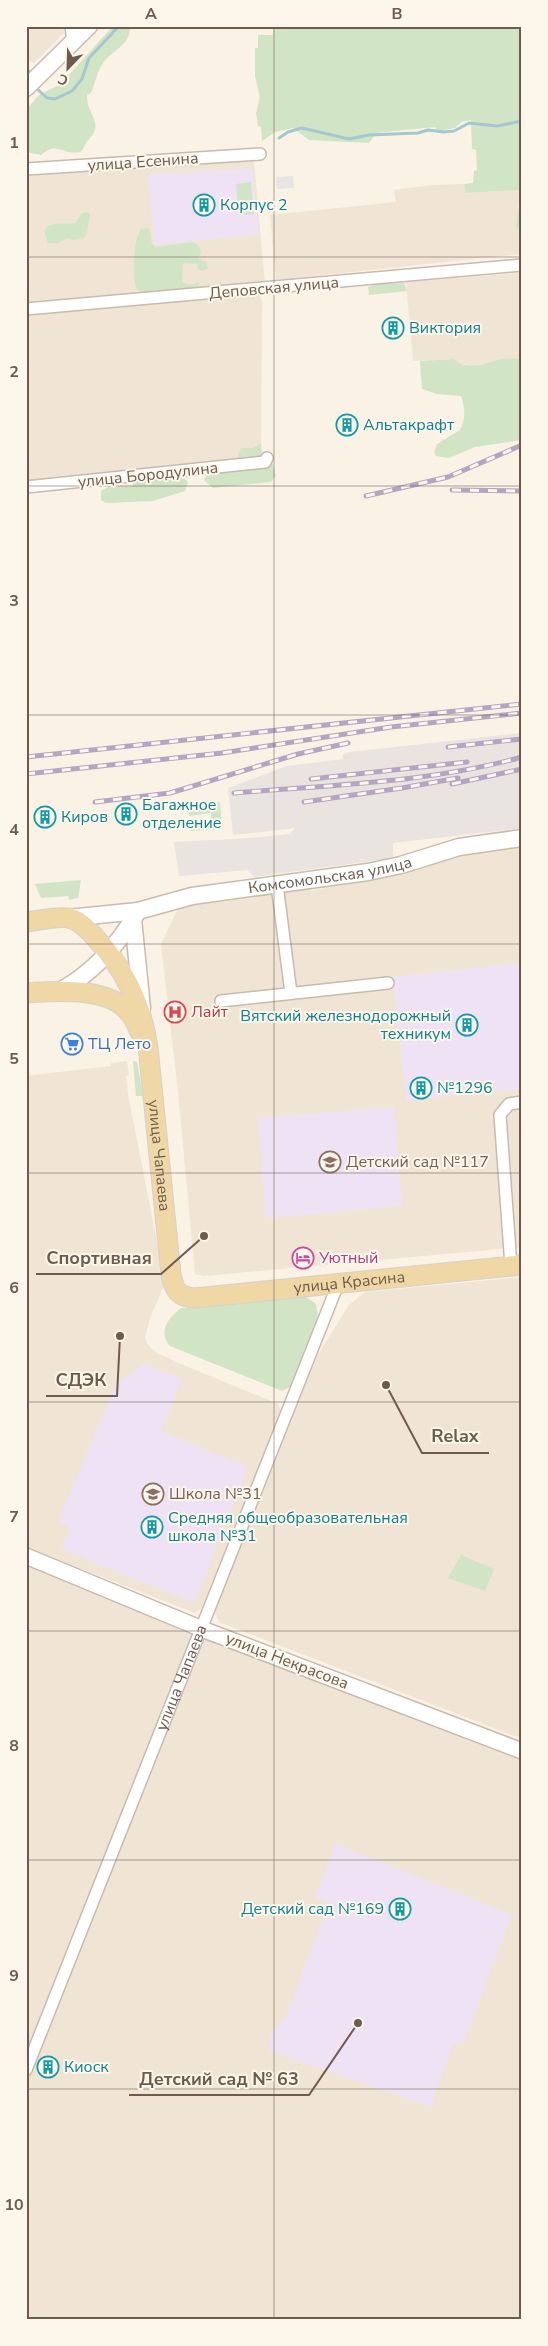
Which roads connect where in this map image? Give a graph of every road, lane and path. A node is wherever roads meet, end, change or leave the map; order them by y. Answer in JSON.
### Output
{"nodes":[{"id":1,"x":89,"y":26,"type":"edge"},
{"id":2,"x":72,"y":34,"type":"edge"},
{"id":3,"x":32,"y":82,"type":"edge"},
{"id":4,"x":260,"y":154,"type":"dead end"},
{"id":5,"x":26,"y":169,"type":"edge"},
{"id":6,"x":522,"y":265,"type":"edge"},
{"id":7,"x":26,"y":309,"type":"edge"},
{"id":8,"x":267,"y":458,"type":"dead end"},
{"id":9,"x":26,"y":487,"type":"edge"},
{"id":10,"x":522,"y":838,"type":"edge"},
{"id":11,"x":277,"y":885,"type":"junction"},
{"id":12,"x":136,"y":915,"type":"junction"},
{"id":13,"x":68,"y":918,"type":"junction"},
{"id":14,"x":26,"y":922,"type":"edge"},
{"id":15,"x":108,"y":952,"type":"junction"},
{"id":16,"x":388,"y":983,"type":"dead end"},
{"id":17,"x":60,"y":991,"type":"junction"},
{"id":18,"x":26,"y":993,"type":"edge"},
{"id":19,"x":291,"y":993,"type":"junction"},
{"id":20,"x":221,"y":1001,"type":"dead end"},
{"id":21,"x":142,"y":1016,"type":"junction"},
{"id":22,"x":148,"y":1046,"type":"junction"},
{"id":23,"x":522,"y":1102,"type":"edge"},
{"id":24,"x":516,"y":1266,"type":"edge"},
{"id":25,"x":338,"y":1284,"type":"junction"},
{"id":26,"x":177,"y":1294,"type":"joint"},
{"id":27,"x":26,"y":1556,"type":"edge"},
{"id":28,"x":202,"y":1629,"type":"junction"},
{"id":29,"x":522,"y":1751,"type":"edge"},
{"id":30,"x":26,"y":2070,"type":"edge"}],
"edges":[{"from":1,"to":2,"type":"main road"},
{"from":2,"to":3,"type":"main road"},
{"from":4,"to":5,"type":"street","name":"улица Есенина"},
{"from":6,"to":7,"type":"street","name":"Деповская улица"},
{"from":8,"to":9,"type":"street","name":"улица Бородулина"},
{"from":10,"to":11,"type":"main road","name":"Комсомольская улица"},
{"from":11,"to":12,"type":"main road","name":"Комсомольская улица"},
{"from":11,"to":19,"type":"street"},
{"from":12,"to":13,"type":"main road","name":"Комсомольская улица"},
{"from":12,"to":15,"type":"main road"},
{"from":12,"to":21,"type":"main road","name":"улица Чапаева"},
{"from":13,"to":14,"type":"main road","name":"Комсомольская улица"},
{"from":13,"to":15,"type":"main road","name":"улица Чапаева"},
{"from":15,"to":17,"type":"main road"},
{"from":15,"to":21,"type":"main road","name":"улица Чапаева"},
{"from":16,"to":19,"type":"street"},
{"from":17,"to":18,"type":"main road"},
{"from":17,"to":22,"type":"main road"},
{"from":19,"to":20,"type":"street"},
{"from":21,"to":22,"type":"main road","name":"улица Чапаева"},
{"from":22,"to":26,"type":"main road","name":"улица Чапаева"},
{"from":23,"to":24,"type":"street"},
{"from":24,"to":25,"type":"main road","name":"улица Красина"},
{"from":25,"to":26,"type":"main road","name":"улица Красина"},
{"from":25,"to":28,"type":"street","name":"улица Чапаева"},
{"from":27,"to":28,"type":"street","name":"улица Некрасова"},
{"from":28,"to":29,"type":"street","name":"улица Некрасова"},
{"from":28,"to":30,"type":"street","name":"улица Чапаева"}]}
